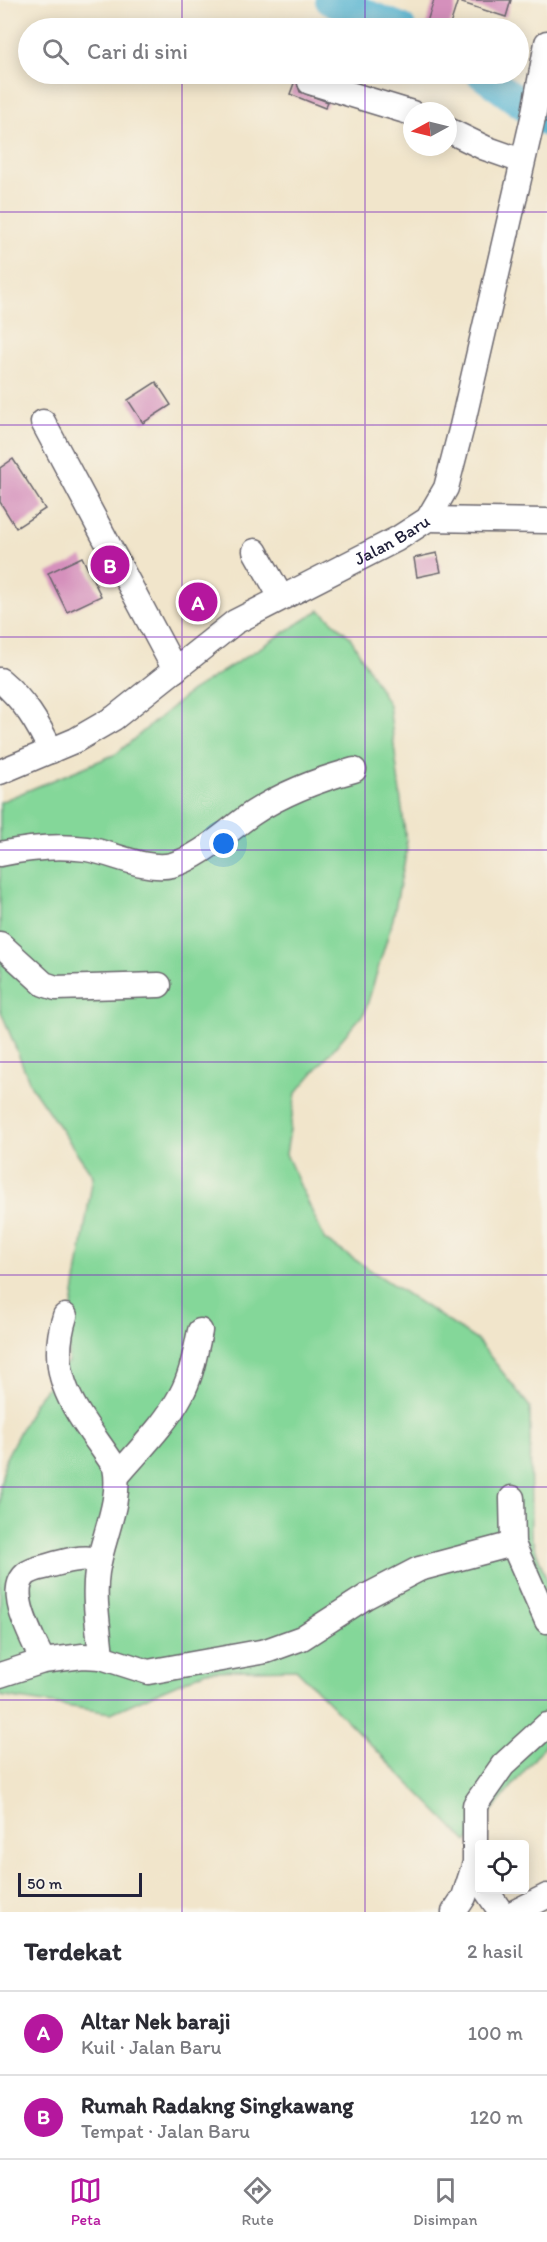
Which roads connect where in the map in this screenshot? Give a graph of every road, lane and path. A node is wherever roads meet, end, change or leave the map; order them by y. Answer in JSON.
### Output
{"nodes":[{"id":1,"x":547,"y":43,"type":"edge"},
{"id":2,"x":317,"y":84,"type":"edge"},
{"id":3,"x":403,"y":110,"type":"edge"},
{"id":4,"x":457,"y":134,"type":"edge"},
{"id":5,"x":522,"y":161,"type":"junction"},
{"id":6,"x":43,"y":422,"type":"dead end"},
{"id":7,"x":428,"y":519,"type":"junction"},
{"id":8,"x":547,"y":521,"type":"edge"},
{"id":9,"x":255,"y":551,"type":"dead end"},
{"id":10,"x":281,"y":597,"type":"junction"},
{"id":11,"x":175,"y":670,"type":"junction"},
{"id":12,"x":0,"y":680,"type":"edge"},
{"id":13,"x":51,"y":751,"type":"junction"},
{"id":14,"x":354,"y":770,"type":"dead end"},
{"id":15,"x":0,"y":772,"type":"edge"},
{"id":16,"x":0,"y":854,"type":"edge"},
{"id":17,"x":0,"y":944,"type":"edge"},
{"id":18,"x":159,"y":986,"type":"dead end"},
{"id":19,"x":65,"y":1316,"type":"dead end"},
{"id":20,"x":200,"y":1331,"type":"dead end"},
{"id":21,"x":117,"y":1476,"type":"junction"},
{"id":22,"x":512,"y":1498,"type":"dead end"},
{"id":23,"x":513,"y":1544,"type":"junction"},
{"id":24,"x":99,"y":1560,"type":"junction"},
{"id":25,"x":547,"y":1621,"type":"edge"},
{"id":26,"x":101,"y":1657,"type":"junction"},
{"id":27,"x":43,"y":1661,"type":"junction"},
{"id":28,"x":0,"y":1675,"type":"edge"},
{"id":29,"x":547,"y":1725,"type":"edge"},
{"id":30,"x":475,"y":1840,"type":"edge"},
{"id":31,"x":475,"y":1885,"type":"edge"},
{"id":32,"x":488,"y":1894,"type":"edge"},
{"id":33,"x":547,"y":1896,"type":"edge"},
{"id":34,"x":454,"y":1912,"type":"edge"},
{"id":35,"x":501,"y":1912,"type":"edge"},
{"id":36,"x":515,"y":1912,"type":"edge"}],
"edges":[{"from":1,"to":5,"type":"street","name":"Jalan Baru"},
{"from":2,"to":3,"type":"street"},
{"from":4,"to":5,"type":"street"},
{"from":5,"to":7,"type":"street","name":"Jalan Baru"},
{"from":6,"to":11,"type":"street"},
{"from":7,"to":8,"type":"street"},
{"from":7,"to":10,"type":"street","name":"Jalan Baru"},
{"from":9,"to":10,"type":"street"},
{"from":10,"to":11,"type":"street","name":"Jalan Baru"},
{"from":11,"to":13,"type":"street","name":"Jalan Baru"},
{"from":12,"to":13,"type":"street"},
{"from":13,"to":15,"type":"street","name":"Jalan Baru"},
{"from":14,"to":16,"type":"street"},
{"from":17,"to":18,"type":"street"},
{"from":19,"to":21,"type":"street"},
{"from":20,"to":21,"type":"street"},
{"from":21,"to":24,"type":"street"},
{"from":22,"to":23,"type":"street"},
{"from":23,"to":25,"type":"street"},
{"from":23,"to":26,"type":"street"},
{"from":24,"to":26,"type":"street"},
{"from":24,"to":27,"type":"street"},
{"from":26,"to":27,"type":"street"},
{"from":27,"to":28,"type":"street"},
{"from":29,"to":30,"type":"street"},
{"from":31,"to":34,"type":"street"},
{"from":32,"to":35,"type":"street"},
{"from":33,"to":36,"type":"street"}]}
